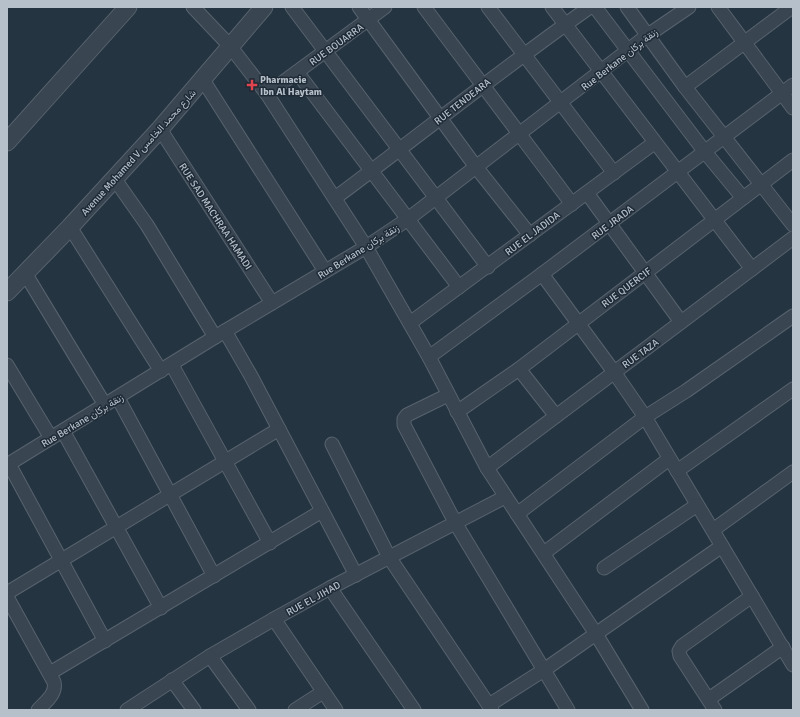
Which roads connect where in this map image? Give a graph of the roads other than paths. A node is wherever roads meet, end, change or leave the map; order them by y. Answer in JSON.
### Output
{"nodes":[{"id":1,"x":128,"y":7,"type":"edge"},
{"id":2,"x":193,"y":7,"type":"edge"},
{"id":3,"x":264,"y":7,"type":"edge"},
{"id":4,"x":292,"y":7,"type":"edge"},
{"id":5,"x":359,"y":7,"type":"edge"},
{"id":6,"x":385,"y":7,"type":"edge"},
{"id":7,"x":424,"y":7,"type":"edge"},
{"id":8,"x":488,"y":7,"type":"edge"},
{"id":9,"x":552,"y":7,"type":"edge"},
{"id":10,"x":590,"y":7,"type":"edge"},
{"id":11,"x":594,"y":7,"type":"edge"},
{"id":12,"x":627,"y":7,"type":"edge"},
{"id":13,"x":689,"y":7,"type":"edge"},
{"id":14,"x":718,"y":7,"type":"edge"},
{"id":15,"x":792,"y":7,"type":"edge"},
{"id":16,"x":369,"y":20,"type":"junction"},
{"id":17,"x":564,"y":25,"type":"junction"},
{"id":18,"x":648,"y":35,"type":"junction"},
{"id":19,"x":745,"y":44,"type":"junction"},
{"id":20,"x":230,"y":46,"type":"junction"},
{"id":21,"x":628,"y":51,"type":"junction"},
{"id":22,"x":325,"y":52,"type":"junction"},
{"id":23,"x":523,"y":54,"type":"junction"},
{"id":24,"x":297,"y":72,"type":"junction"},
{"id":25,"x":601,"y":72,"type":"junction"},
{"id":26,"x":203,"y":80,"type":"junction"},
{"id":27,"x":481,"y":85,"type":"junction"},
{"id":28,"x":793,"y":85,"type":"edge"},
{"id":29,"x":685,"y":86,"type":"junction"},
{"id":30,"x":782,"y":93,"type":"junction"},
{"id":31,"x":267,"y":94,"type":"junction"},
{"id":32,"x":561,"y":104,"type":"junction"},
{"id":33,"x":793,"y":108,"type":"edge"},
{"id":34,"x":441,"y":118,"type":"junction"},
{"id":35,"x":160,"y":129,"type":"junction"},
{"id":36,"x":519,"y":135,"type":"junction"},
{"id":37,"x":724,"y":138,"type":"junction"},
{"id":38,"x":7,"y":142,"type":"edge"},
{"id":39,"x":654,"y":143,"type":"junction"},
{"id":40,"x":399,"y":151,"type":"junction"},
{"id":41,"x":705,"y":152,"type":"junction"},
{"id":42,"x":793,"y":160,"type":"edge"},
{"id":43,"x":476,"y":167,"type":"junction"},
{"id":44,"x":371,"y":172,"type":"junction"},
{"id":45,"x":677,"y":172,"type":"junction"},
{"id":46,"x":614,"y":173,"type":"junction"},
{"id":47,"x":114,"y":178,"type":"junction"},
{"id":48,"x":761,"y":184,"type":"junction"},
{"id":49,"x":587,"y":193,"type":"junction"},
{"id":50,"x":335,"y":198,"type":"junction"},
{"id":51,"x":435,"y":198,"type":"junction"},
{"id":52,"x":743,"y":198,"type":"junction"},
{"id":53,"x":572,"y":204,"type":"junction"},
{"id":54,"x":408,"y":219,"type":"junction"},
{"id":55,"x":714,"y":220,"type":"junction"},
{"id":56,"x":610,"y":223,"type":"junction"},
{"id":57,"x":793,"y":225,"type":"edge"},
{"id":58,"x":70,"y":227,"type":"junction"},
{"id":59,"x":530,"y":235,"type":"junction"},
{"id":60,"x":793,"y":238,"type":"edge"},
{"id":61,"x":366,"y":247,"type":"junction"},
{"id":62,"x":488,"y":267,"type":"junction"},
{"id":63,"x":752,"y":269,"type":"junction"},
{"id":64,"x":325,"y":271,"type":"junction"},
{"id":65,"x":646,"y":272,"type":"junction"},
{"id":66,"x":24,"y":274,"type":"junction"},
{"id":67,"x":542,"y":274,"type":"junction"},
{"id":68,"x":459,"y":287,"type":"junction"},
{"id":69,"x":7,"y":292,"type":"edge"},
{"id":70,"x":272,"y":303,"type":"junction"},
{"id":71,"x":793,"y":316,"type":"edge"},
{"id":72,"x":682,"y":322,"type":"junction"},
{"id":73,"x":410,"y":323,"type":"junction"},
{"id":74,"x":578,"y":323,"type":"junction"},
{"id":75,"x":220,"y":334,"type":"junction"},
{"id":76,"x":429,"y":357,"type":"junction"},
{"id":77,"x":7,"y":365,"type":"edge"},
{"id":78,"x":167,"y":368,"type":"junction"},
{"id":79,"x":519,"y":369,"type":"junction"},
{"id":80,"x":614,"y":372,"type":"junction"},
{"id":81,"x":793,"y":389,"type":"edge"},
{"id":82,"x":448,"y":395,"type":"junction"},
{"id":83,"x":118,"y":398,"type":"junction"},
{"id":84,"x":105,"y":405,"type":"junction"},
{"id":85,"x":457,"y":412,"type":"junction"},
{"id":86,"x":556,"y":416,"type":"junction"},
{"id":87,"x":645,"y":417,"type":"junction"},
{"id":88,"x":279,"y":429,"type":"junction"},
{"id":89,"x":63,"y":431,"type":"junction"},
{"id":90,"x":51,"y":438,"type":"junction"},
{"id":91,"x":332,"y":444,"type":"dead end"},
{"id":92,"x":669,"y":459,"type":"junction"},
{"id":93,"x":226,"y":462,"type":"junction"},
{"id":94,"x":8,"y":465,"type":"edge"},
{"id":95,"x":487,"y":468,"type":"junction"},
{"id":96,"x":677,"y":471,"type":"junction"},
{"id":97,"x":793,"y":472,"type":"edge"},
{"id":98,"x":171,"y":495,"type":"junction"},
{"id":99,"x":505,"y":497,"type":"junction"},
{"id":100,"x":697,"y":505,"type":"junction"},
{"id":101,"x":322,"y":511,"type":"junction"},
{"id":102,"x":517,"y":514,"type":"junction"},
{"id":103,"x":456,"y":524,"type":"junction"},
{"id":104,"x":116,"y":528,"type":"junction"},
{"id":105,"x":713,"y":530,"type":"junction"},
{"id":106,"x":270,"y":543,"type":"junction"},
{"id":107,"x":722,"y":546,"type":"junction"},
{"id":108,"x":544,"y":553,"type":"junction"},
{"id":109,"x":389,"y":557,"type":"junction"},
{"id":110,"x":61,"y":561,"type":"junction"},
{"id":111,"x":604,"y":568,"type":"dead end"},
{"id":112,"x":356,"y":575,"type":"junction"},
{"id":113,"x":214,"y":576,"type":"junction"},
{"id":114,"x":330,"y":588,"type":"junction"},
{"id":115,"x":7,"y":593,"type":"edge"},
{"id":116,"x":7,"y":596,"type":"edge"},
{"id":117,"x":752,"y":596,"type":"junction"},
{"id":118,"x":161,"y":608,"type":"junction"},
{"id":119,"x":274,"y":619,"type":"junction"},
{"id":120,"x":596,"y":634,"type":"junction"},
{"id":121,"x":105,"y":641,"type":"junction"},
{"id":122,"x":782,"y":647,"type":"junction"},
{"id":123,"x":210,"y":656,"type":"junction"},
{"id":124,"x":793,"y":664,"type":"edge"},
{"id":125,"x":544,"y":670,"type":"junction"},
{"id":126,"x":50,"y":673,"type":"junction"},
{"id":127,"x":172,"y":680,"type":"junction"},
{"id":128,"x":323,"y":692,"type":"junction"},
{"id":129,"x":712,"y":705,"type":"edge"},
{"id":130,"x":491,"y":708,"type":"edge"},
{"id":131,"x":38,"y":710,"type":"edge"},
{"id":132,"x":128,"y":710,"type":"edge"},
{"id":133,"x":194,"y":710,"type":"edge"},
{"id":134,"x":249,"y":710,"type":"edge"},
{"id":135,"x":295,"y":710,"type":"edge"},
{"id":136,"x":336,"y":710,"type":"edge"},
{"id":137,"x":414,"y":710,"type":"edge"},
{"id":138,"x":568,"y":710,"type":"edge"},
{"id":139,"x":642,"y":710,"type":"edge"}],
"edges":[{"from":1,"to":38,"type":"street"},
{"from":2,"to":20,"type":"street"},
{"from":3,"to":20,"type":"street","name":"Avenue Mohamed V شارع محمد الخامس"},
{"from":4,"to":22,"type":"street"},
{"from":5,"to":16,"type":"street"},
{"from":6,"to":16,"type":"street","name":"RUE BOUARRA"},
{"from":7,"to":27,"type":"street"},
{"from":8,"to":23,"type":"street"},
{"from":9,"to":17,"type":"street"},
{"from":10,"to":17,"type":"street","name":"RUE TENDEARA"},
{"from":11,"to":21,"type":"street"},
{"from":12,"to":18,"type":"street"},
{"from":13,"to":18,"type":"street","name":"Rue Berkane زنقة بركان"},
{"from":14,"to":19,"type":"street"},
{"from":15,"to":19,"type":"street"},
{"from":16,"to":22,"type":"street","name":"RUE BOUARRA"},
{"from":16,"to":34,"type":"street"},
{"from":17,"to":23,"type":"street","name":"RUE TENDEARA"},
{"from":17,"to":25,"type":"street"},
{"from":18,"to":21,"type":"street","name":"Rue Berkane زنقة بركان"},
{"from":18,"to":29,"type":"street"},
{"from":19,"to":29,"type":"street"},
{"from":19,"to":30,"type":"street"},
{"from":20,"to":26,"type":"street","name":"Avenue Mohamed V شارع محمد الخامس"},
{"from":20,"to":31,"type":"street"},
{"from":21,"to":25,"type":"street","name":"Rue Berkane زنقة بركان"},
{"from":21,"to":41,"type":"street"},
{"from":22,"to":24,"type":"street","name":"RUE BOUARRA"},
{"from":22,"to":40,"type":"street"},
{"from":23,"to":27,"type":"street","name":"RUE TENDEARA"},
{"from":23,"to":32,"type":"street"},
{"from":24,"to":31,"type":"street","name":"RUE BOUARRA"},
{"from":24,"to":44,"type":"street"},
{"from":25,"to":32,"type":"street","name":"Rue Berkane زنقة بركان"},
{"from":25,"to":39,"type":"street"},
{"from":26,"to":35,"type":"street","name":"Avenue Mohamed V شارع محمد الخامس"},
{"from":26,"to":64,"type":"street"},
{"from":27,"to":34,"type":"street","name":"RUE TENDEARA"},
{"from":27,"to":36,"type":"street"},
{"from":28,"to":30,"type":"street","name":"RUE JRADA"},
{"from":29,"to":37,"type":"street"},
{"from":30,"to":33,"type":"street"},
{"from":30,"to":37,"type":"street","name":"RUE JRADA"},
{"from":31,"to":50,"type":"street"},
{"from":32,"to":36,"type":"street","name":"Rue Berkane زنقة بركان"},
{"from":32,"to":46,"type":"street"},
{"from":34,"to":40,"type":"street","name":"RUE TENDEARA"},
{"from":34,"to":43,"type":"street"},
{"from":35,"to":47,"type":"street","name":"Avenue Mohamed V شارع محمد الخامس"},
{"from":35,"to":70,"type":"street","name":"RUE SAD MACHRAA HAMADI"},
{"from":36,"to":43,"type":"street","name":"Rue Berkane زنقة بركان"},
{"from":36,"to":53,"type":"street"},
{"from":37,"to":41,"type":"street","name":"RUE JRADA"},
{"from":37,"to":48,"type":"street"},
{"from":39,"to":45,"type":"street"},
{"from":39,"to":46,"type":"street","name":"RUE EL JADIDA"},
{"from":40,"to":44,"type":"street","name":"RUE TENDEARA"},
{"from":40,"to":51,"type":"street"},
{"from":41,"to":45,"type":"street","name":"RUE JRADA"},
{"from":41,"to":52,"type":"street"},
{"from":42,"to":48,"type":"street","name":"RUE QUERCIF"},
{"from":43,"to":51,"type":"street","name":"Rue Berkane زنقة بركان"},
{"from":43,"to":59,"type":"street"},
{"from":44,"to":50,"type":"street","name":"RUE TENDEARA"},
{"from":44,"to":54,"type":"street"},
{"from":45,"to":55,"type":"street"},
{"from":45,"to":56,"type":"street","name":"RUE JRADA"},
{"from":46,"to":49,"type":"street","name":"RUE EL JADIDA"},
{"from":47,"to":58,"type":"street","name":"Avenue Mohamed V شارع محمد الخامس"},
{"from":47,"to":75,"type":"street"},
{"from":48,"to":52,"type":"street","name":"RUE QUERCIF"},
{"from":48,"to":57,"type":"street"},
{"from":49,"to":53,"type":"street","name":"RUE EL JADIDA"},
{"from":49,"to":56,"type":"street"},
{"from":50,"to":61,"type":"street"},
{"from":51,"to":54,"type":"street","name":"Rue Berkane زنقة بركان"},
{"from":51,"to":62,"type":"street"},
{"from":52,"to":55,"type":"street","name":"RUE QUERCIF"},
{"from":53,"to":59,"type":"street","name":"RUE EL JADIDA"},
{"from":54,"to":61,"type":"street","name":"Rue Berkane زنقة بركان"},
{"from":54,"to":68,"type":"street"},
{"from":55,"to":63,"type":"street"},
{"from":55,"to":65,"type":"street","name":"RUE QUERCIF"},
{"from":56,"to":65,"type":"street"},
{"from":56,"to":67,"type":"street","name":"RUE JRADA"},
{"from":58,"to":66,"type":"street","name":"Avenue Mohamed V شارع محمد الخامس"},
{"from":58,"to":78,"type":"street"},
{"from":59,"to":62,"type":"street","name":"RUE EL JADIDA"},
{"from":60,"to":63,"type":"street","name":"RUE TAZA"},
{"from":61,"to":64,"type":"street","name":"Rue Berkane زنقة بركان"},
{"from":61,"to":73,"type":"street"},
{"from":62,"to":68,"type":"street","name":"RUE EL JADIDA"},
{"from":63,"to":72,"type":"street","name":"RUE TAZA"},
{"from":64,"to":70,"type":"street","name":"Rue Berkane زنقة بركان"},
{"from":65,"to":72,"type":"street"},
{"from":65,"to":74,"type":"street","name":"RUE QUERCIF"},
{"from":66,"to":69,"type":"street","name":"Avenue Mohamed V شارع محمد الخامس"},
{"from":66,"to":84,"type":"street"},
{"from":67,"to":74,"type":"street"},
{"from":67,"to":76,"type":"street","name":"RUE JRADA"},
{"from":68,"to":73,"type":"street","name":"RUE EL JADIDA"},
{"from":70,"to":75,"type":"street","name":"Rue Berkane زنقة بركان"},
{"from":71,"to":87,"type":"street"},
{"from":72,"to":80,"type":"street","name":"RUE TAZA"},
{"from":73,"to":76,"type":"street"},
{"from":74,"to":79,"type":"street","name":"RUE QUERCIF"},
{"from":74,"to":80,"type":"street"},
{"from":75,"to":78,"type":"street","name":"Rue Berkane زنقة بركان"},
{"from":75,"to":88,"type":"street"},
{"from":76,"to":82,"type":"street"},
{"from":77,"to":90,"type":"street"},
{"from":78,"to":83,"type":"street","name":"Rue Berkane زنقة بركان"},
{"from":78,"to":93,"type":"street"},
{"from":79,"to":85,"type":"street","name":"RUE QUERCIF"},
{"from":79,"to":86,"type":"street"},
{"from":80,"to":86,"type":"street","name":"RUE TAZA"},
{"from":80,"to":87,"type":"street"},
{"from":81,"to":96,"type":"street"},
{"from":82,"to":85,"type":"street"},
{"from":82,"to":103,"type":"street"},
{"from":83,"to":84,"type":"street","name":"Rue Berkane زنقة بركان"},
{"from":83,"to":98,"type":"street"},
{"from":84,"to":89,"type":"street","name":"Rue Berkane زنقة بركان"},
{"from":85,"to":95,"type":"street"},
{"from":86,"to":95,"type":"street","name":"RUE TAZA"},
{"from":87,"to":92,"type":"street"},
{"from":87,"to":102,"type":"street"},
{"from":88,"to":93,"type":"street"},
{"from":88,"to":101,"type":"street"},
{"from":89,"to":90,"type":"street","name":"Rue Berkane زنقة بركان"},
{"from":89,"to":104,"type":"street"},
{"from":90,"to":94,"type":"street","name":"Rue Berkane زنقة بركان"},
{"from":91,"to":109,"type":"street"},
{"from":92,"to":96,"type":"street"},
{"from":92,"to":108,"type":"street"},
{"from":93,"to":98,"type":"street"},
{"from":93,"to":106,"type":"street"},
{"from":94,"to":110,"type":"street"},
{"from":95,"to":99,"type":"street"},
{"from":96,"to":100,"type":"street"},
{"from":97,"to":105,"type":"street"},
{"from":98,"to":104,"type":"street"},
{"from":98,"to":113,"type":"street"},
{"from":99,"to":102,"type":"street"},
{"from":99,"to":103,"type":"street","name":"RUE EL JIHAD"},
{"from":100,"to":105,"type":"street"},
{"from":100,"to":111,"type":"street"},
{"from":101,"to":106,"type":"street"},
{"from":101,"to":112,"type":"street"},
{"from":102,"to":108,"type":"street"},
{"from":103,"to":109,"type":"street","name":"RUE EL JIHAD"},
{"from":103,"to":125,"type":"street"},
{"from":104,"to":110,"type":"street"},
{"from":104,"to":118,"type":"street"},
{"from":105,"to":107,"type":"street"},
{"from":106,"to":113,"type":"street"},
{"from":107,"to":117,"type":"street"},
{"from":107,"to":120,"type":"street"},
{"from":108,"to":120,"type":"street"},
{"from":109,"to":112,"type":"street","name":"RUE EL JIHAD"},
{"from":109,"to":130,"type":"street"},
{"from":110,"to":115,"type":"street"},
{"from":110,"to":121,"type":"street"},
{"from":112,"to":114,"type":"street","name":"RUE EL JIHAD"},
{"from":113,"to":118,"type":"street"},
{"from":114,"to":119,"type":"street","name":"RUE EL JIHAD"},
{"from":114,"to":137,"type":"street"},
{"from":116,"to":126,"type":"street"},
{"from":117,"to":122,"type":"street"},
{"from":117,"to":129,"type":"street"},
{"from":118,"to":121,"type":"street"},
{"from":119,"to":123,"type":"street","name":"RUE EL JIHAD"},
{"from":119,"to":128,"type":"street"},
{"from":120,"to":125,"type":"street"},
{"from":120,"to":139,"type":"street"},
{"from":121,"to":126,"type":"street"},
{"from":122,"to":124,"type":"street"},
{"from":122,"to":129,"type":"street"},
{"from":123,"to":127,"type":"street","name":"RUE EL JIHAD"},
{"from":123,"to":134,"type":"street"},
{"from":125,"to":130,"type":"street"},
{"from":125,"to":138,"type":"street"},
{"from":126,"to":131,"type":"street"},
{"from":127,"to":132,"type":"street","name":"RUE EL JIHAD"},
{"from":127,"to":133,"type":"street"},
{"from":128,"to":135,"type":"street"},
{"from":128,"to":136,"type":"street"}]}
